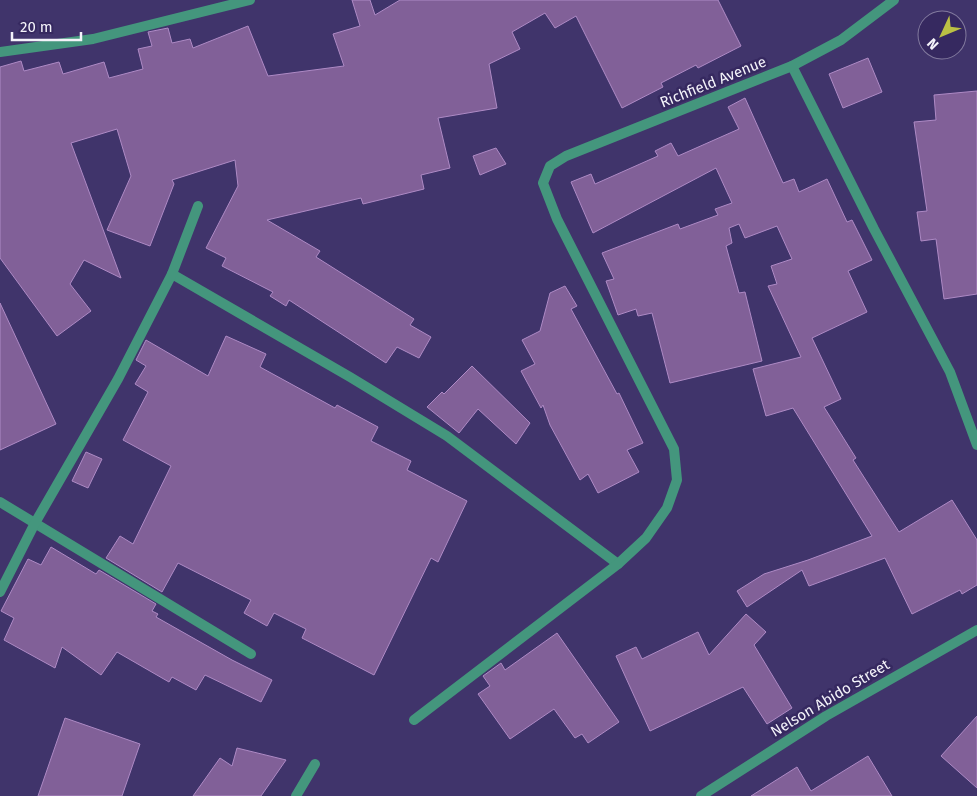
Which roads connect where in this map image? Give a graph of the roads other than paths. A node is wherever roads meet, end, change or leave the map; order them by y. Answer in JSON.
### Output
{"nodes":[{"id":1,"x":250,"y":0,"type":"edge"},
{"id":2,"x":894,"y":0,"type":"edge"},
{"id":3,"x":0,"y":52,"type":"edge"},
{"id":4,"x":792,"y":66,"type":"junction"},
{"id":5,"x":198,"y":206,"type":"dead end"},
{"id":6,"x":172,"y":274,"type":"junction"},
{"id":7,"x":977,"y":445,"type":"edge"},
{"id":8,"x":0,"y":502,"type":"edge"},
{"id":9,"x":35,"y":523,"type":"junction"},
{"id":10,"x":618,"y":564,"type":"junction"},
{"id":11,"x":0,"y":592,"type":"edge"},
{"id":12,"x":977,"y":630,"type":"edge"},
{"id":13,"x":251,"y":654,"type":"dead end"},
{"id":14,"x":414,"y":720,"type":"dead end"},
{"id":15,"x":315,"y":764,"type":"dead end"},
{"id":16,"x":702,"y":795,"type":"edge"},
{"id":17,"x":296,"y":796,"type":"edge"}],
"edges":[{"from":1,"to":3,"type":"street"},
{"from":2,"to":4,"type":"street","name":"Richfield Avenue"},
{"from":4,"to":7,"type":"street"},
{"from":4,"to":10,"type":"street","name":"Richfield Avenue"},
{"from":5,"to":6,"type":"street"},
{"from":6,"to":9,"type":"street"},
{"from":6,"to":10,"type":"street"},
{"from":8,"to":9,"type":"street"},
{"from":9,"to":11,"type":"street"},
{"from":9,"to":13,"type":"street"},
{"from":10,"to":14,"type":"street"},
{"from":12,"to":16,"type":"street","name":"Nelson Abido Street"},
{"from":15,"to":17,"type":"street"}]}
